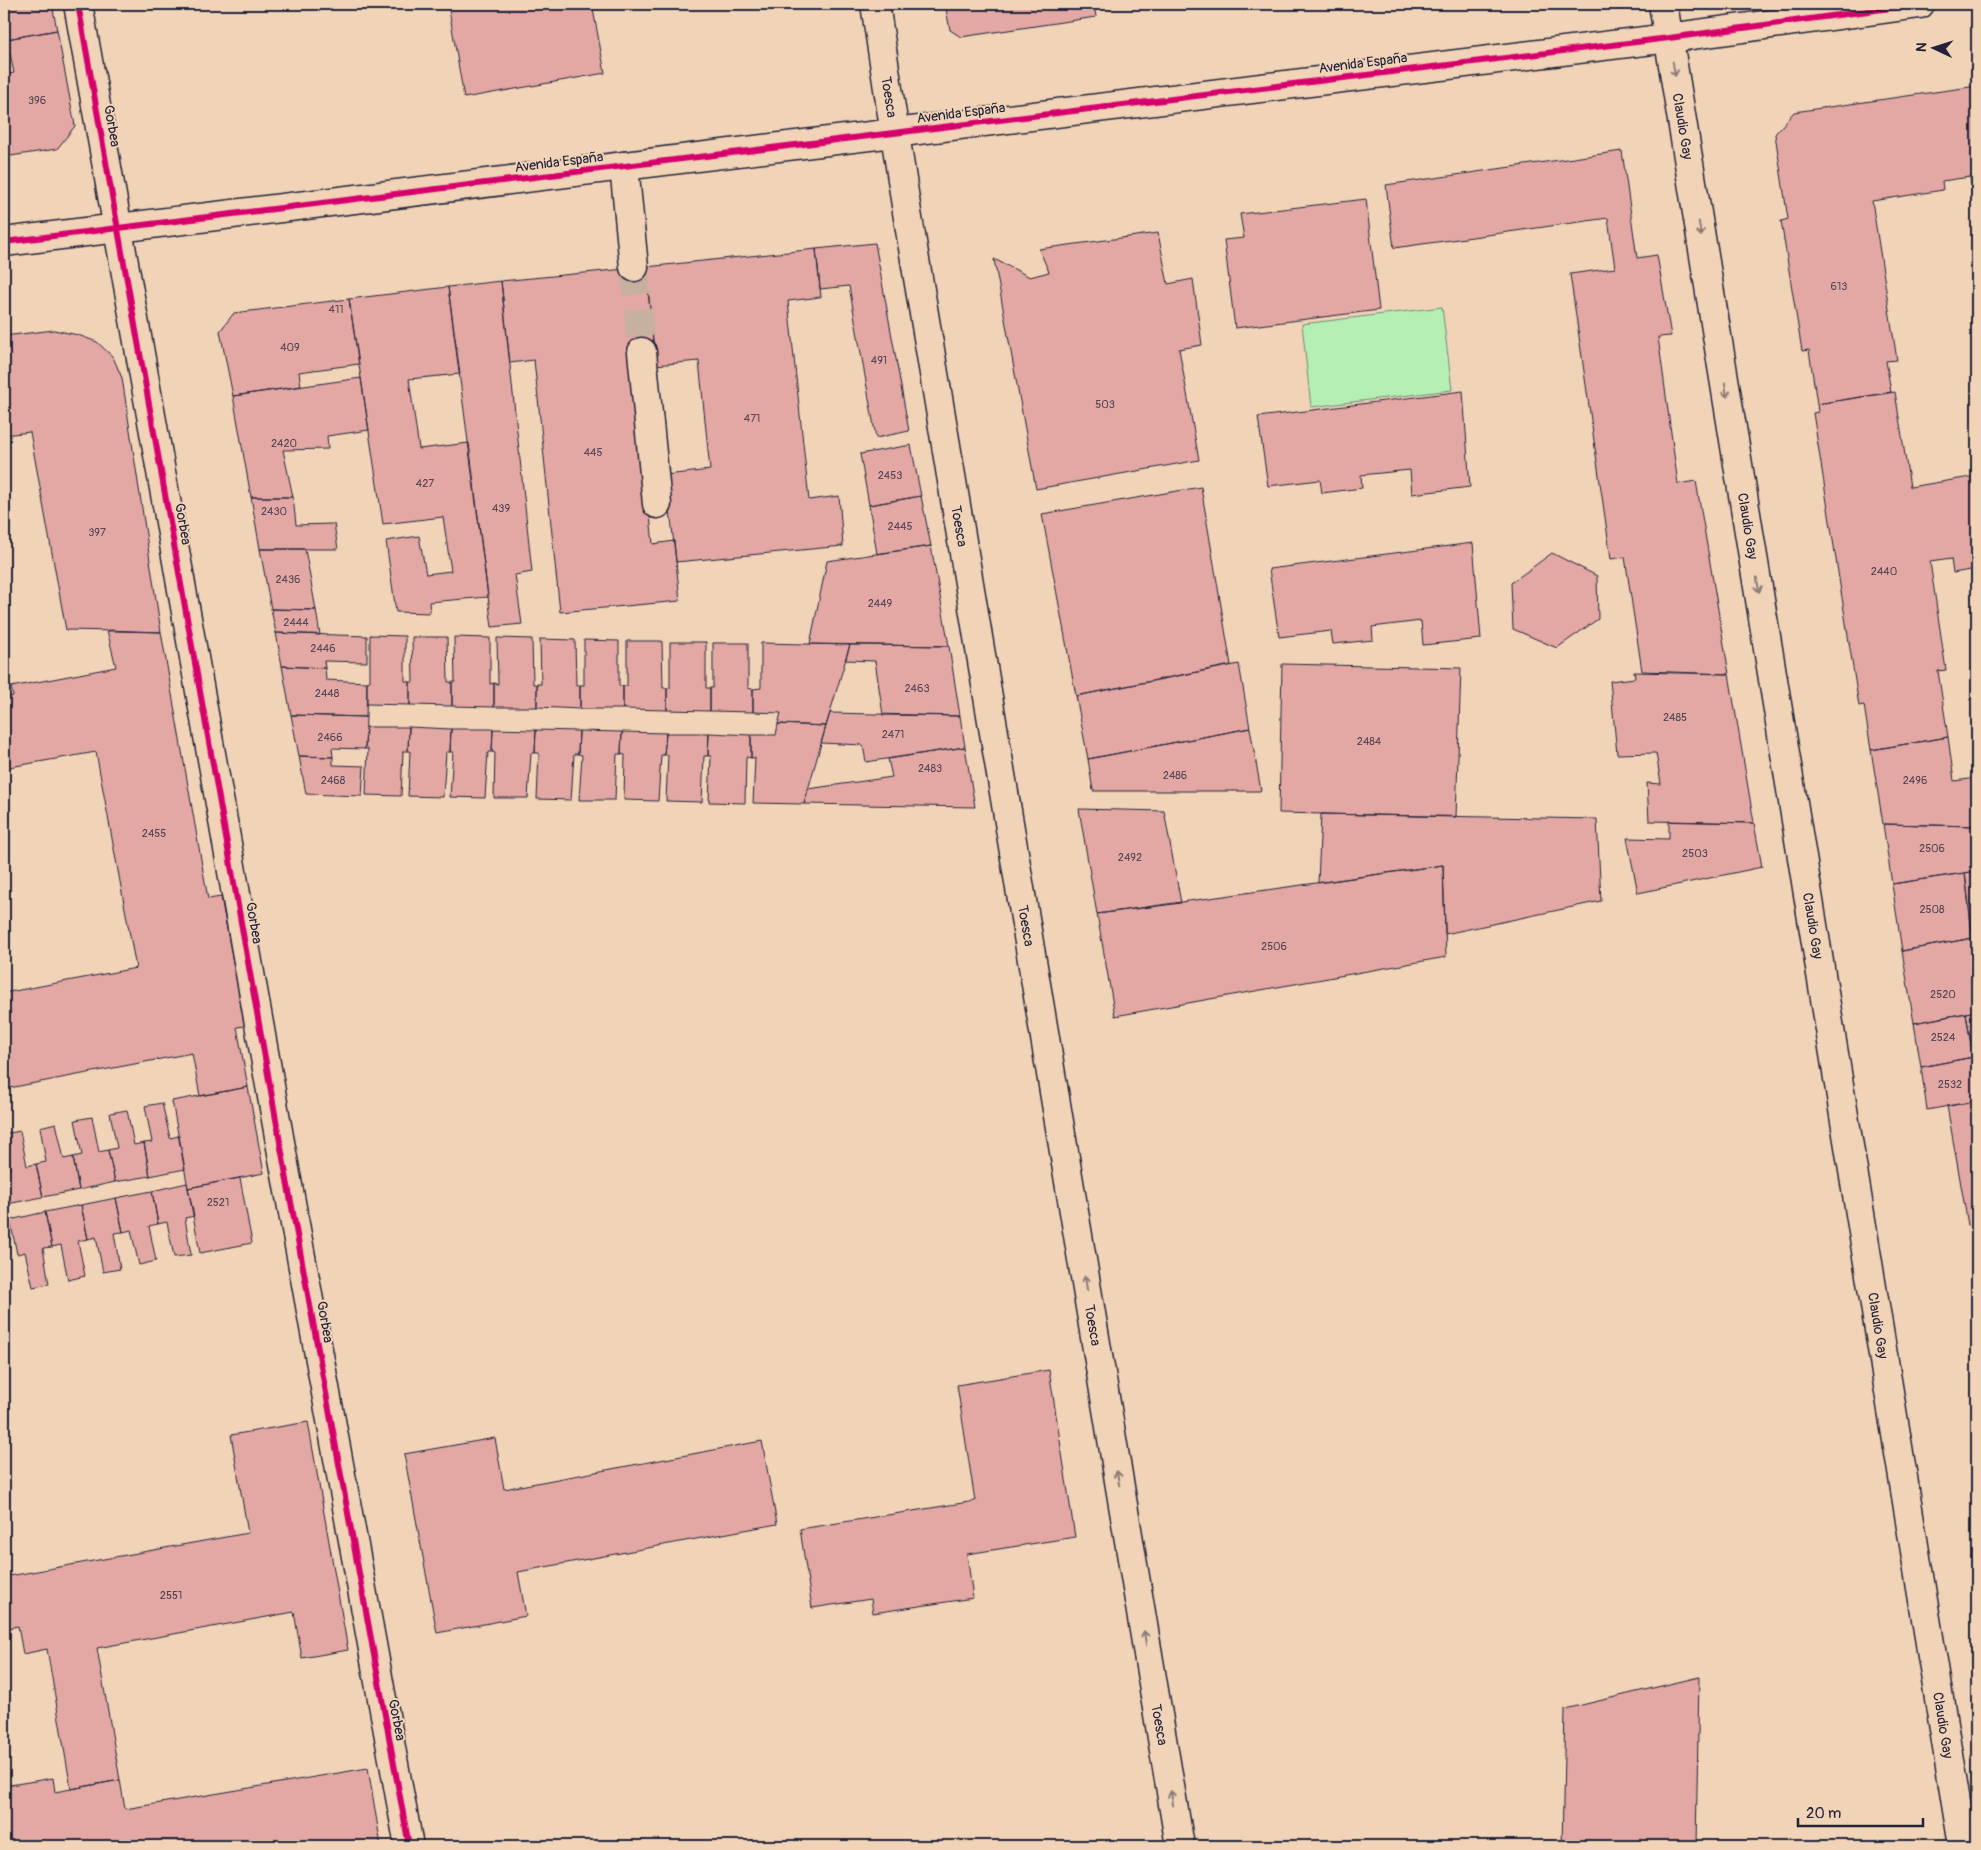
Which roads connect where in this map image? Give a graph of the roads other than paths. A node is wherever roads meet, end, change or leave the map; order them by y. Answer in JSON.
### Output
{"nodes":[{"id":1,"x":78,"y":4,"type":"edge"},
{"id":2,"x":875,"y":4,"type":"edge"},
{"id":3,"x":1663,"y":4,"type":"edge"},
{"id":4,"x":1920,"y":4,"type":"edge"},
{"id":5,"x":1669,"y":38,"type":"junction"},
{"id":6,"x":894,"y":134,"type":"junction"},
{"id":7,"x":624,"y":166,"type":"junction"},
{"id":8,"x":117,"y":228,"type":"junction"},
{"id":9,"x":4,"y":242,"type":"edge"},
{"id":10,"x":634,"y":268,"type":"tunnel mouth"},
{"id":11,"x":642,"y":352,"type":"tunnel mouth"},
{"id":12,"x":657,"y":504,"type":"dead end"},
{"id":13,"x":409,"y":1846,"type":"edge"},
{"id":14,"x":1180,"y":1846,"type":"edge"},
{"id":15,"x":1964,"y":1846,"type":"edge"}],
"edges":[{"from":1,"to":8,"type":"street","name":"Gorbea"},
{"from":2,"to":6,"type":"street","name":"Toesca"},
{"from":3,"to":5,"type":"street","name":"Claudio Gay"},
{"from":4,"to":5,"type":"street","name":"Avenida España"},
{"from":5,"to":6,"type":"street","name":"Avenida España"},
{"from":5,"to":15,"type":"street","name":"Claudio Gay","one_way":true},
{"from":6,"to":7,"type":"street","name":"Avenida España"},
{"from":14,"to":6,"type":"street","name":"Toesca","one_way":true},
{"from":7,"to":8,"type":"street","name":"Avenida España"},
{"from":7,"to":10,"type":"street"},
{"from":8,"to":9,"type":"street","name":"Avenida España"},
{"from":8,"to":13,"type":"street","name":"Gorbea"},
{"from":11,"to":12,"type":"street"}]}
